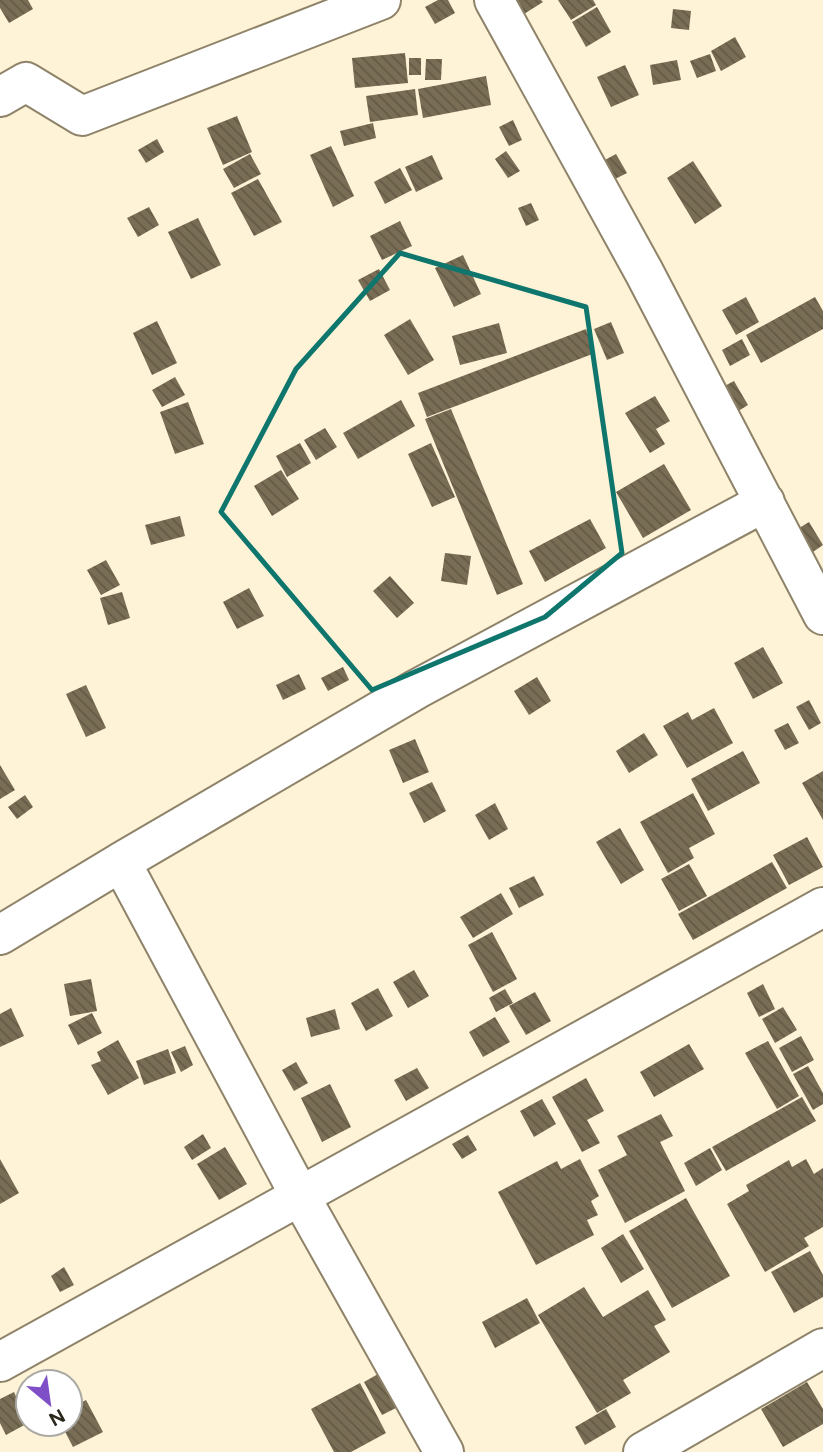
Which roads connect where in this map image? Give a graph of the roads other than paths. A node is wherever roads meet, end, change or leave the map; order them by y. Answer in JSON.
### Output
{"nodes":[{"id":1,"x":381,"y":0,"type":"edge"},
{"id":2,"x":494,"y":0,"type":"edge"},
{"id":3,"x":0,"y":97,"type":"edge"},
{"id":4,"x":765,"y":502,"type":"junction"},
{"id":5,"x":823,"y":615,"type":"edge"},
{"id":6,"x":121,"y":862,"type":"junction"},
{"id":7,"x":823,"y":907,"type":"edge"},
{"id":8,"x":0,"y":935,"type":"edge"},
{"id":9,"x":300,"y":1196,"type":"junction"},
{"id":10,"x":823,"y":1348,"type":"edge"},
{"id":11,"x":0,"y":1362,"type":"edge"},
{"id":12,"x":444,"y":1452,"type":"edge"},
{"id":13,"x":643,"y":1452,"type":"edge"}],
"edges":[{"from":1,"to":3,"type":"street"},
{"from":2,"to":4,"type":"street"},
{"from":4,"to":5,"type":"street"},
{"from":4,"to":6,"type":"street"},
{"from":6,"to":8,"type":"street"},
{"from":6,"to":9,"type":"street"},
{"from":7,"to":9,"type":"street"},
{"from":9,"to":11,"type":"street"},
{"from":9,"to":12,"type":"street"},
{"from":10,"to":13,"type":"street"}]}
